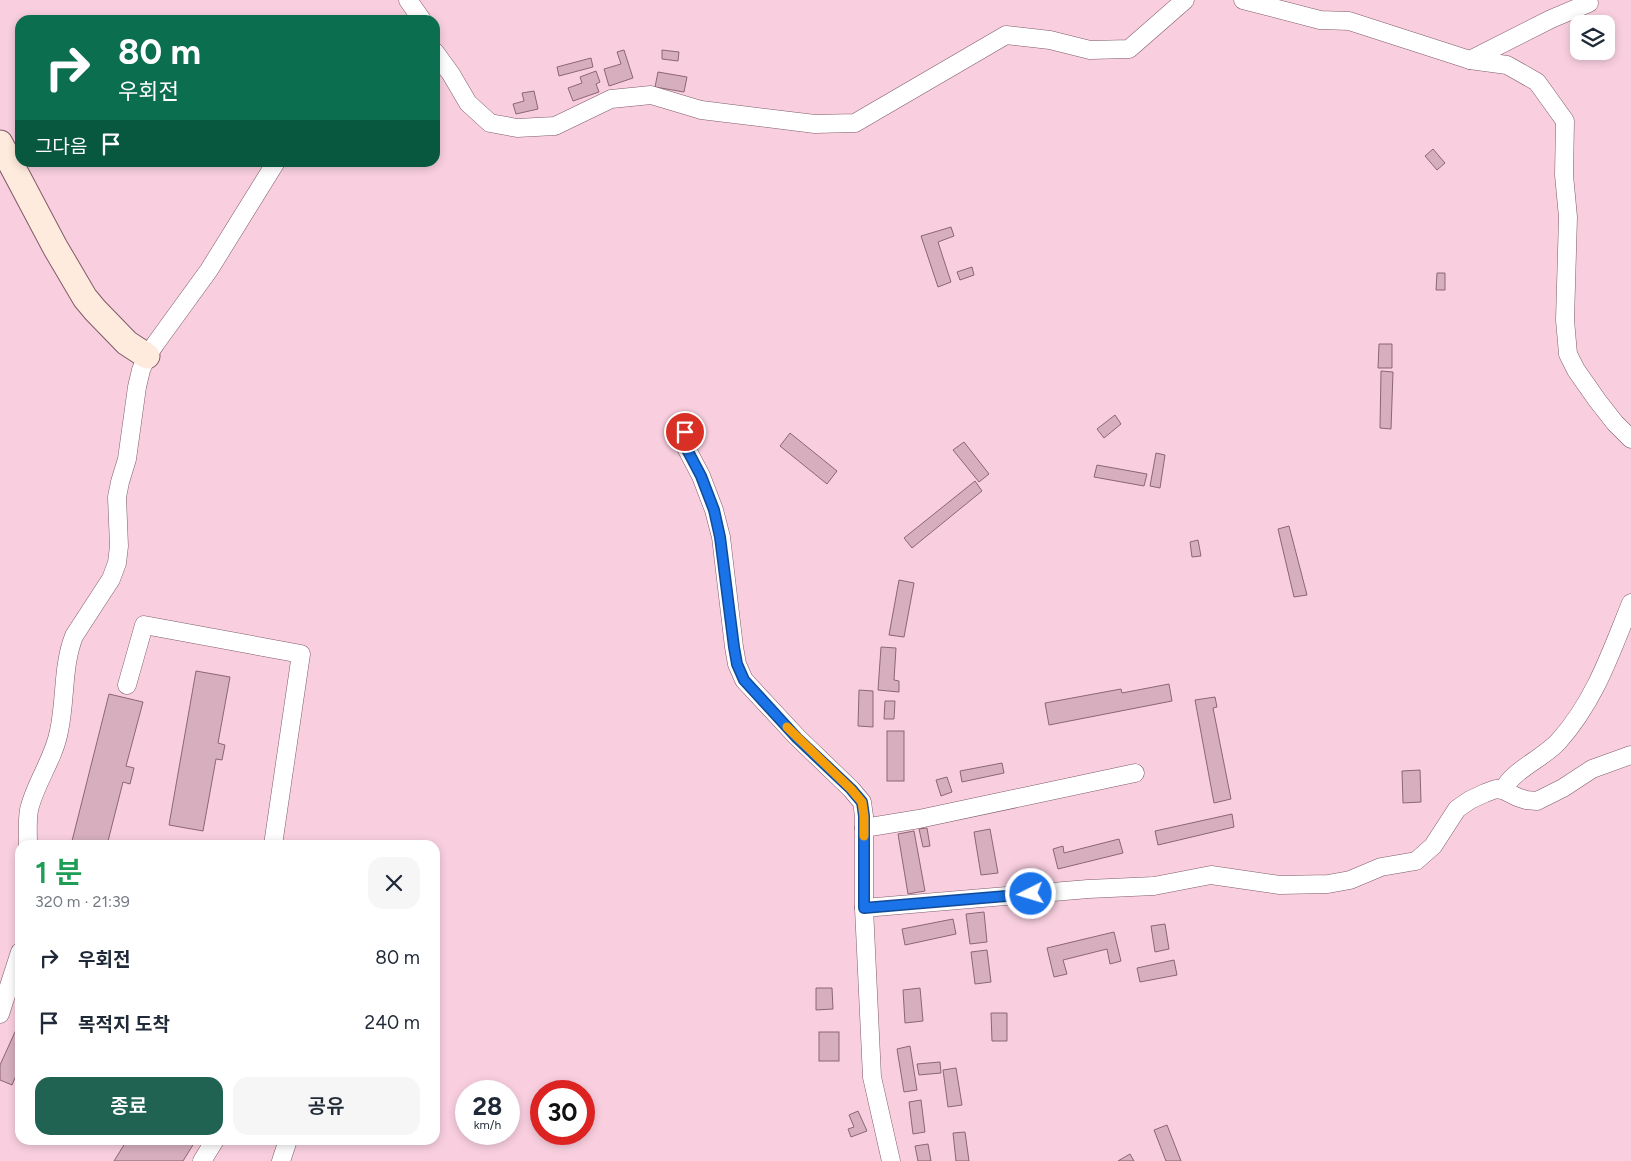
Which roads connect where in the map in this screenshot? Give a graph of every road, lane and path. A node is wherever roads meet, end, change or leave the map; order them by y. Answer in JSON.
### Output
{"nodes":[{"id":1,"x":408,"y":0,"type":"edge"},
{"id":2,"x":1185,"y":0,"type":"edge"},
{"id":3,"x":1243,"y":0,"type":"edge"},
{"id":4,"x":1589,"y":3,"type":"dead end"},
{"id":5,"x":418,"y":15,"type":"edge"},
{"id":6,"x":440,"y":59,"type":"edge"},
{"id":7,"x":1470,"y":60,"type":"junction"},
{"id":8,"x":0,"y":144,"type":"edge"},
{"id":9,"x":273,"y":167,"type":"edge"},
{"id":10,"x":147,"y":356,"type":"junction"},
{"id":11,"x":685,"y":432,"type":"dead end"},
{"id":12,"x":1631,"y":439,"type":"edge"},
{"id":13,"x":1631,"y":602,"type":"edge"},
{"id":14,"x":127,"y":685,"type":"dead end"},
{"id":15,"x":1631,"y":755,"type":"edge"},
{"id":16,"x":1135,"y":772,"type":"dead end"},
{"id":17,"x":1503,"y":790,"type":"junction"},
{"id":18,"x":864,"y":828,"type":"junction"},
{"id":19,"x":28,"y":840,"type":"edge"},
{"id":20,"x":274,"y":840,"type":"edge"},
{"id":21,"x":864,"y":908,"type":"junction"},
{"id":22,"x":15,"y":968,"type":"edge"},
{"id":23,"x":0,"y":1014,"type":"edge"},
{"id":24,"x":212,"y":1145,"type":"edge"},
{"id":25,"x":286,"y":1145,"type":"edge"},
{"id":26,"x":202,"y":1161,"type":"edge"},
{"id":27,"x":281,"y":1161,"type":"edge"},
{"id":28,"x":891,"y":1161,"type":"edge"}],
"edges":[{"from":1,"to":5,"type":"street"},
{"from":2,"to":6,"type":"street"},
{"from":3,"to":7,"type":"street"},
{"from":4,"to":7,"type":"street"},
{"from":7,"to":12,"type":"street"},
{"from":8,"to":10,"type":"street"},
{"from":9,"to":10,"type":"street"},
{"from":10,"to":19,"type":"street"},
{"from":11,"to":18,"type":"street"},
{"from":13,"to":17,"type":"street"},
{"from":14,"to":20,"type":"street"},
{"from":15,"to":17,"type":"street"},
{"from":16,"to":18,"type":"street"},
{"from":17,"to":21,"type":"street"},
{"from":18,"to":21,"type":"street"},
{"from":21,"to":28,"type":"street"},
{"from":22,"to":23,"type":"street"},
{"from":24,"to":26,"type":"street"},
{"from":25,"to":27,"type":"street"}]}
